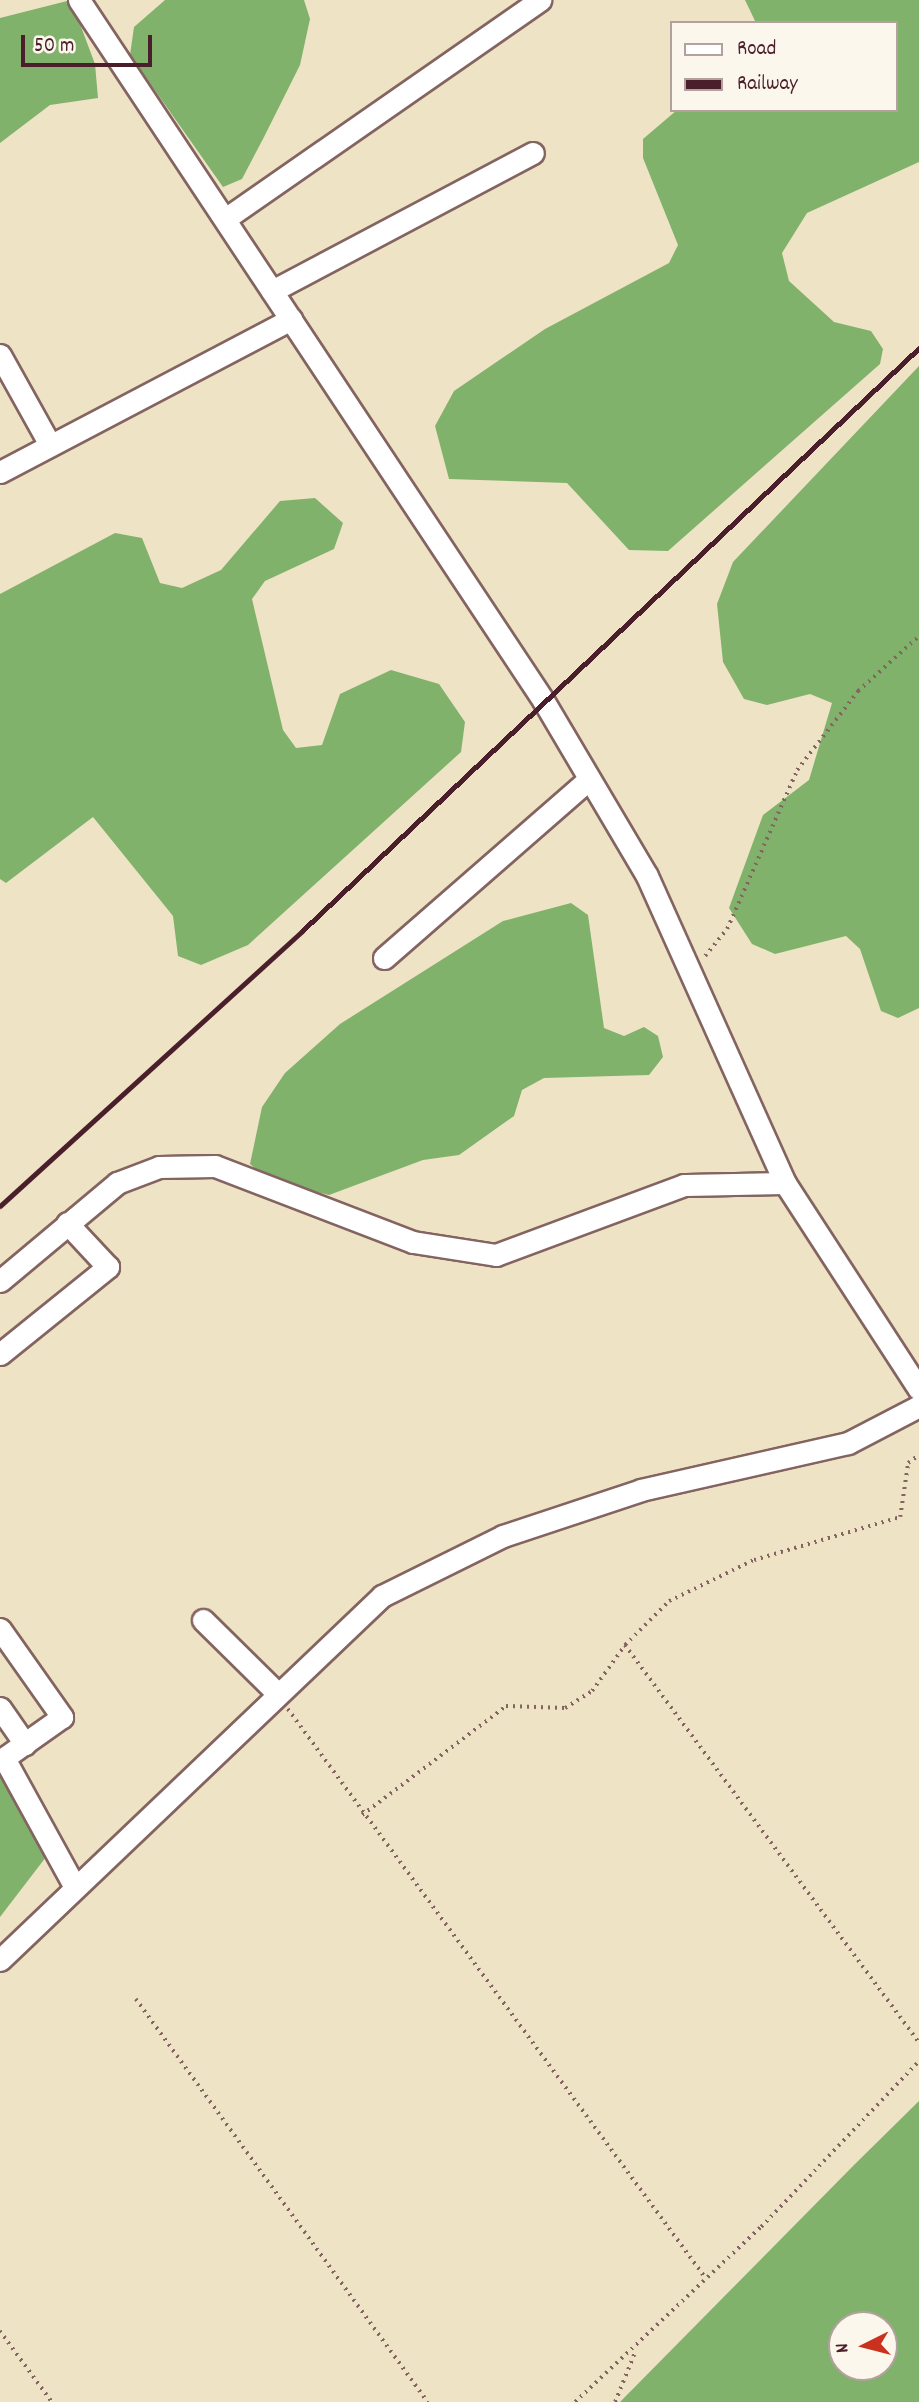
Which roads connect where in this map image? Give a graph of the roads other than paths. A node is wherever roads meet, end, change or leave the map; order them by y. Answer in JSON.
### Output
{"nodes":[{"id":1,"x":79,"y":0,"type":"edge"},
{"id":2,"x":540,"y":0,"type":"edge"},
{"id":3,"x":533,"y":153,"type":"dead end"},
{"id":4,"x":225,"y":219,"type":"junction"},
{"id":5,"x":272,"y":292,"type":"junction"},
{"id":6,"x":291,"y":319,"type":"junction"},
{"id":7,"x":0,"y":355,"type":"edge"},
{"id":8,"x":50,"y":445,"type":"junction"},
{"id":9,"x":0,"y":472,"type":"edge"},
{"id":10,"x":587,"y":781,"type":"junction"},
{"id":11,"x":384,"y":958,"type":"dead end"},
{"id":12,"x":785,"y":1183,"type":"junction"},
{"id":13,"x":67,"y":1223,"type":"junction"},
{"id":14,"x":0,"y":1281,"type":"edge"},
{"id":15,"x":0,"y":1354,"type":"edge"},
{"id":16,"x":919,"y":1390,"type":"edge"},
{"id":17,"x":919,"y":1406,"type":"edge"},
{"id":18,"x":203,"y":1620,"type":"dead end"},
{"id":19,"x":0,"y":1629,"type":"edge"},
{"id":20,"x":276,"y":1693,"type":"junction"},
{"id":21,"x":0,"y":1708,"type":"edge"},
{"id":22,"x":25,"y":1744,"type":"junction"},
{"id":23,"x":75,"y":1887,"type":"junction"},
{"id":24,"x":0,"y":1960,"type":"edge"}],
"edges":[{"from":1,"to":4,"type":"street"},
{"from":2,"to":4,"type":"street"},
{"from":3,"to":5,"type":"street"},
{"from":4,"to":5,"type":"street"},
{"from":5,"to":6,"type":"street"},
{"from":6,"to":8,"type":"street"},
{"from":6,"to":10,"type":"street"},
{"from":7,"to":8,"type":"street"},
{"from":8,"to":9,"type":"street"},
{"from":10,"to":11,"type":"street"},
{"from":10,"to":12,"type":"street"},
{"from":12,"to":13,"type":"street"},
{"from":12,"to":16,"type":"street"},
{"from":13,"to":14,"type":"street"},
{"from":13,"to":15,"type":"street"},
{"from":17,"to":20,"type":"street"},
{"from":18,"to":20,"type":"street"},
{"from":19,"to":22,"type":"street"},
{"from":20,"to":23,"type":"street"},
{"from":21,"to":22,"type":"street"},
{"from":22,"to":23,"type":"street"},
{"from":23,"to":24,"type":"street"}]}
